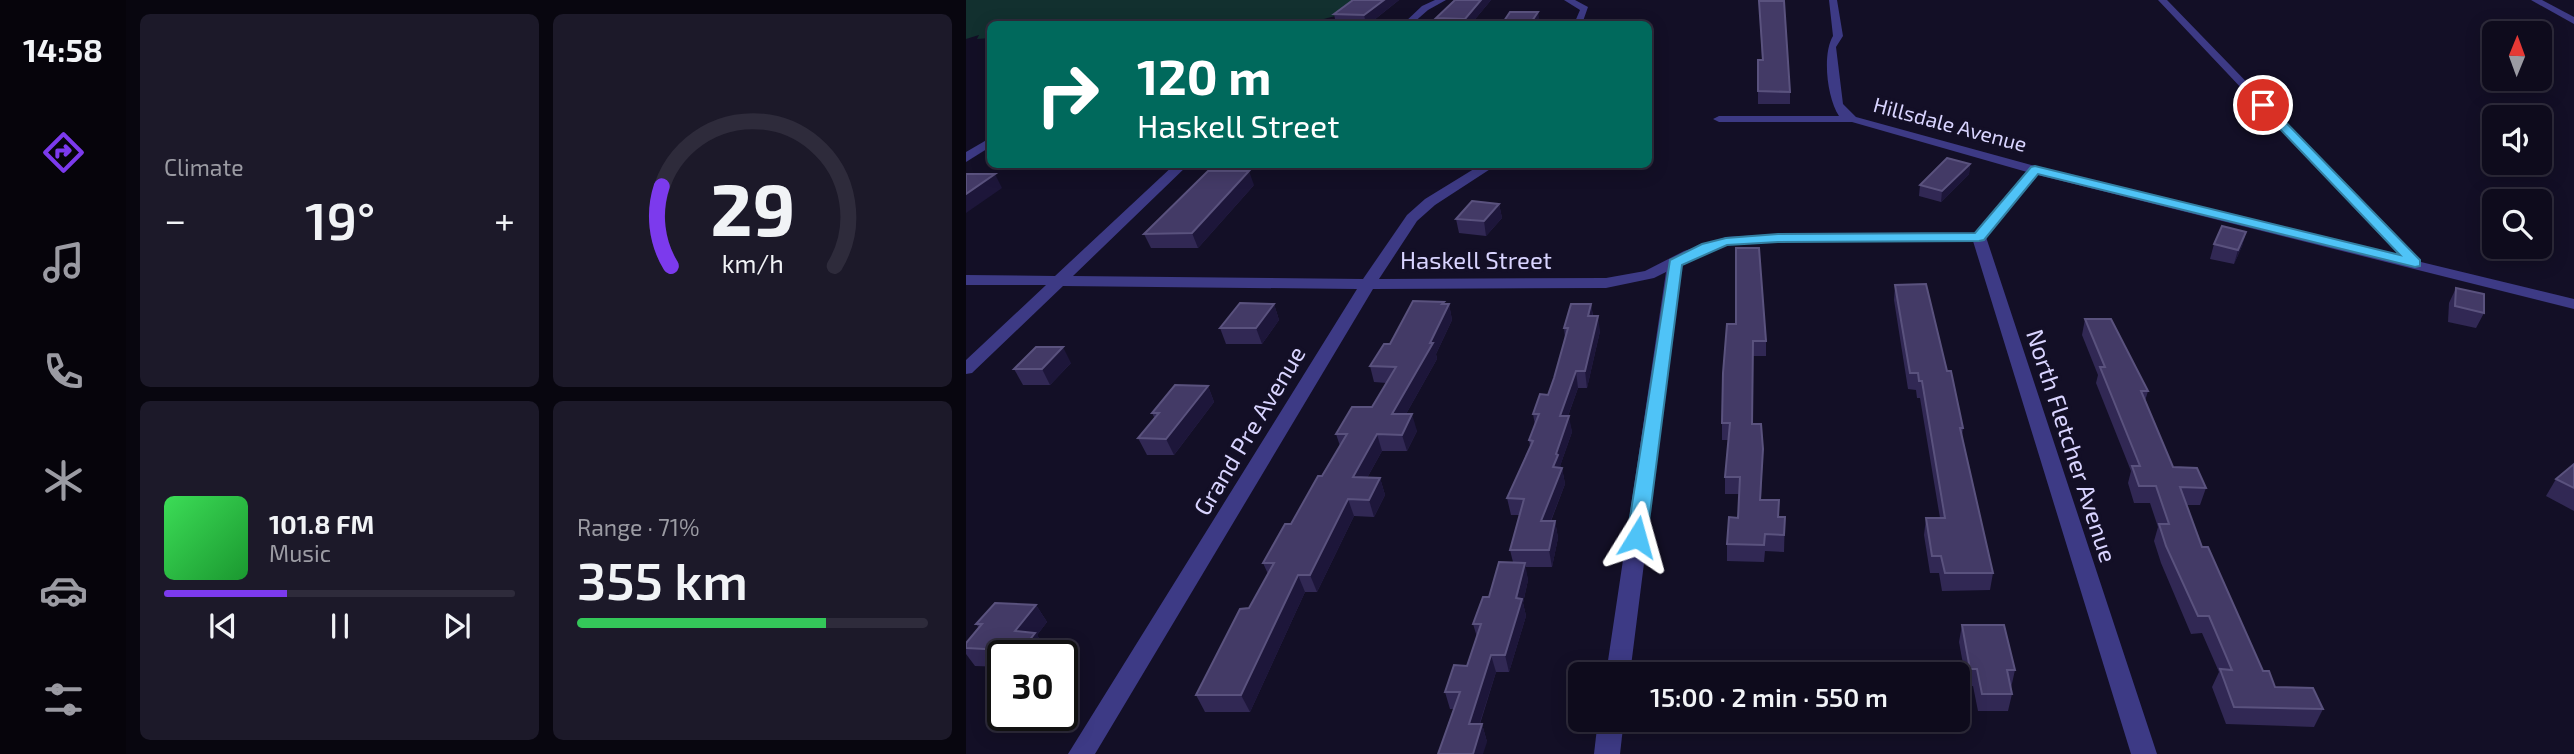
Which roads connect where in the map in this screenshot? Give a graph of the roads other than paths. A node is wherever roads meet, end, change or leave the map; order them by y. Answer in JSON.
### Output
{"nodes":[{"id":1,"x":1441,"y":0,"type":"edge"},
{"id":2,"x":1568,"y":0,"type":"edge"},
{"id":3,"x":1833,"y":0,"type":"edge"},
{"id":4,"x":2162,"y":0,"type":"edge"},
{"id":5,"x":2535,"y":0,"type":"edge"},
{"id":6,"x":1410,"y":21,"type":"edge"},
{"id":7,"x":1579,"y":21,"type":"edge"},
{"id":8,"x":2574,"y":21,"type":"edge"},
{"id":9,"x":1719,"y":119,"type":"dead end"},
{"id":10,"x":1852,"y":120,"type":"junction"},
{"id":11,"x":987,"y":144,"type":"edge"},
{"id":12,"x":966,"y":158,"type":"edge"},
{"id":13,"x":1179,"y":168,"type":"edge"},
{"id":14,"x":1485,"y":168,"type":"edge"},
{"id":15,"x":2035,"y":170,"type":"junction"},
{"id":16,"x":1979,"y":237,"type":"junction"},
{"id":17,"x":1675,"y":263,"type":"junction"},
{"id":18,"x":2415,"y":263,"type":"junction"},
{"id":19,"x":966,"y":279,"type":"edge"},
{"id":20,"x":1060,"y":280,"type":"junction"},
{"id":21,"x":1368,"y":284,"type":"junction"},
{"id":22,"x":2574,"y":304,"type":"edge"},
{"id":23,"x":966,"y":369,"type":"edge"},
{"id":24,"x":1620,"y":662,"type":"edge"},
{"id":25,"x":1609,"y":732,"type":"edge"},
{"id":26,"x":1081,"y":754,"type":"edge"},
{"id":27,"x":1606,"y":754,"type":"edge"},
{"id":28,"x":2144,"y":754,"type":"edge"}],
"edges":[{"from":1,"to":6,"type":"street"},
{"from":2,"to":7,"type":"street"},
{"from":3,"to":10,"type":"street"},
{"from":4,"to":18,"type":"street"},
{"from":5,"to":8,"type":"street"},
{"from":9,"to":10,"type":"street","name":"Hillsdale Avenue"},
{"from":10,"to":15,"type":"street","name":"Hillsdale Avenue"},
{"from":11,"to":12,"type":"street"},
{"from":13,"to":20,"type":"street"},
{"from":14,"to":21,"type":"street","name":"Grand Pre Avenue"},
{"from":15,"to":16,"type":"street"},
{"from":15,"to":18,"type":"street","name":"Hillsdale Avenue"},
{"from":16,"to":17,"type":"street","name":"Haskell Street"},
{"from":16,"to":28,"type":"street","name":"North Fletcher Avenue"},
{"from":17,"to":21,"type":"street","name":"Haskell Street"},
{"from":17,"to":24,"type":"street"},
{"from":18,"to":22,"type":"street","name":"Hillsdale Avenue"},
{"from":19,"to":20,"type":"street","name":"Haskell Street"},
{"from":20,"to":21,"type":"street","name":"Haskell Street"},
{"from":20,"to":23,"type":"street"},
{"from":21,"to":26,"type":"street","name":"Grand Pre Avenue"},
{"from":25,"to":27,"type":"street"}]}
